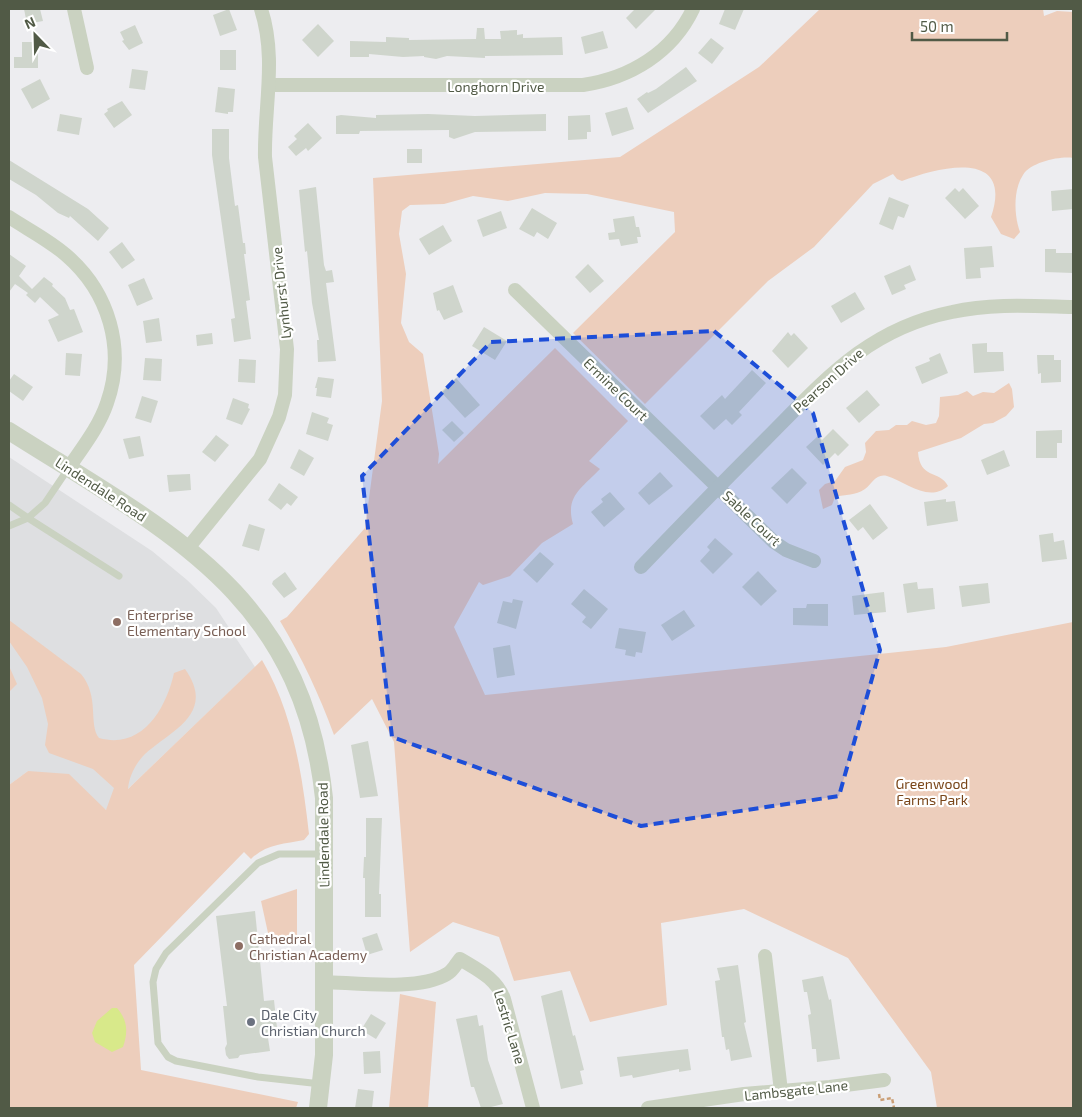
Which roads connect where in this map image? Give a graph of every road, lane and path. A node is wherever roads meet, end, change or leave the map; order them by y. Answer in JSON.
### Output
{"nodes":[{"id":1,"x":74,"y":9,"type":"edge"},
{"id":2,"x":261,"y":9,"type":"edge"},
{"id":3,"x":693,"y":9,"type":"edge"},
{"id":4,"x":87,"y":68,"type":"dead end"},
{"id":5,"x":269,"y":85,"type":"junction"},
{"id":6,"x":9,"y":217,"type":"edge"},
{"id":7,"x":515,"y":290,"type":"dead end"},
{"id":8,"x":1073,"y":306,"type":"edge"},
{"id":9,"x":9,"y":431,"type":"edge"},
{"id":10,"x":68,"y":469,"type":"junction"},
{"id":11,"x":718,"y":487,"type":"junction"},
{"id":12,"x":9,"y":505,"type":"edge"},
{"id":13,"x":28,"y":518,"type":"junction"},
{"id":14,"x":9,"y":526,"type":"edge"},
{"id":15,"x":188,"y":548,"type":"junction"},
{"id":16,"x":814,"y":561,"type":"dead end"},
{"id":17,"x":641,"y":567,"type":"dead end"},
{"id":18,"x":119,"y":576,"type":"dead end"},
{"id":19,"x":324,"y":854,"type":"junction"},
{"id":20,"x":764,"y":956,"type":"dead end"},
{"id":21,"x":324,"y":982,"type":"junction"},
{"id":22,"x":880,"y":1080,"type":"joint"},
{"id":23,"x":322,"y":1084,"type":"junction"},
{"id":24,"x":780,"y":1091,"type":"junction"},
{"id":25,"x":318,"y":1108,"type":"edge"},
{"id":26,"x":533,"y":1108,"type":"edge"},
{"id":27,"x":648,"y":1108,"type":"edge"},
{"id":28,"x":894,"y":1108,"type":"edge"}],
"edges":[{"from":1,"to":4,"type":"street"},
{"from":2,"to":5,"type":"street","name":"Lynhurst Drive"},
{"from":3,"to":5,"type":"street","name":"Longhorn Drive"},
{"from":5,"to":15,"type":"street","name":"Lynhurst Drive"},
{"from":6,"to":10,"type":"street"},
{"from":7,"to":11,"type":"street","name":"Ermine Court"},
{"from":8,"to":11,"type":"street","name":"Pearson Drive"},
{"from":9,"to":10,"type":"street","name":"Lindendale Road"},
{"from":10,"to":13,"type":"lane"},
{"from":10,"to":15,"type":"street","name":"Lindendale Road"},
{"from":11,"to":16,"type":"street","name":"Sable Court"},
{"from":11,"to":17,"type":"street","name":"Pearson Drive"},
{"from":12,"to":13,"type":"lane"},
{"from":13,"to":14,"type":"lane"},
{"from":13,"to":18,"type":"lane"},
{"from":15,"to":19,"type":"street","name":"Lindendale Road"},
{"from":19,"to":21,"type":"street","name":"Lindendale Road"},
{"from":19,"to":23,"type":"lane"},
{"from":20,"to":24,"type":"street"},
{"from":21,"to":23,"type":"street","name":"Lindendale Road"},
{"from":21,"to":26,"type":"street","name":"Lestric Lane"},
{"from":22,"to":24,"type":"street","name":"Lambsgate Lane"},
{"from":22,"to":28,"type":"path"},
{"from":23,"to":25,"type":"street","name":"Lindendale Road"},
{"from":24,"to":27,"type":"street","name":"Lambsgate Lane"}]}
